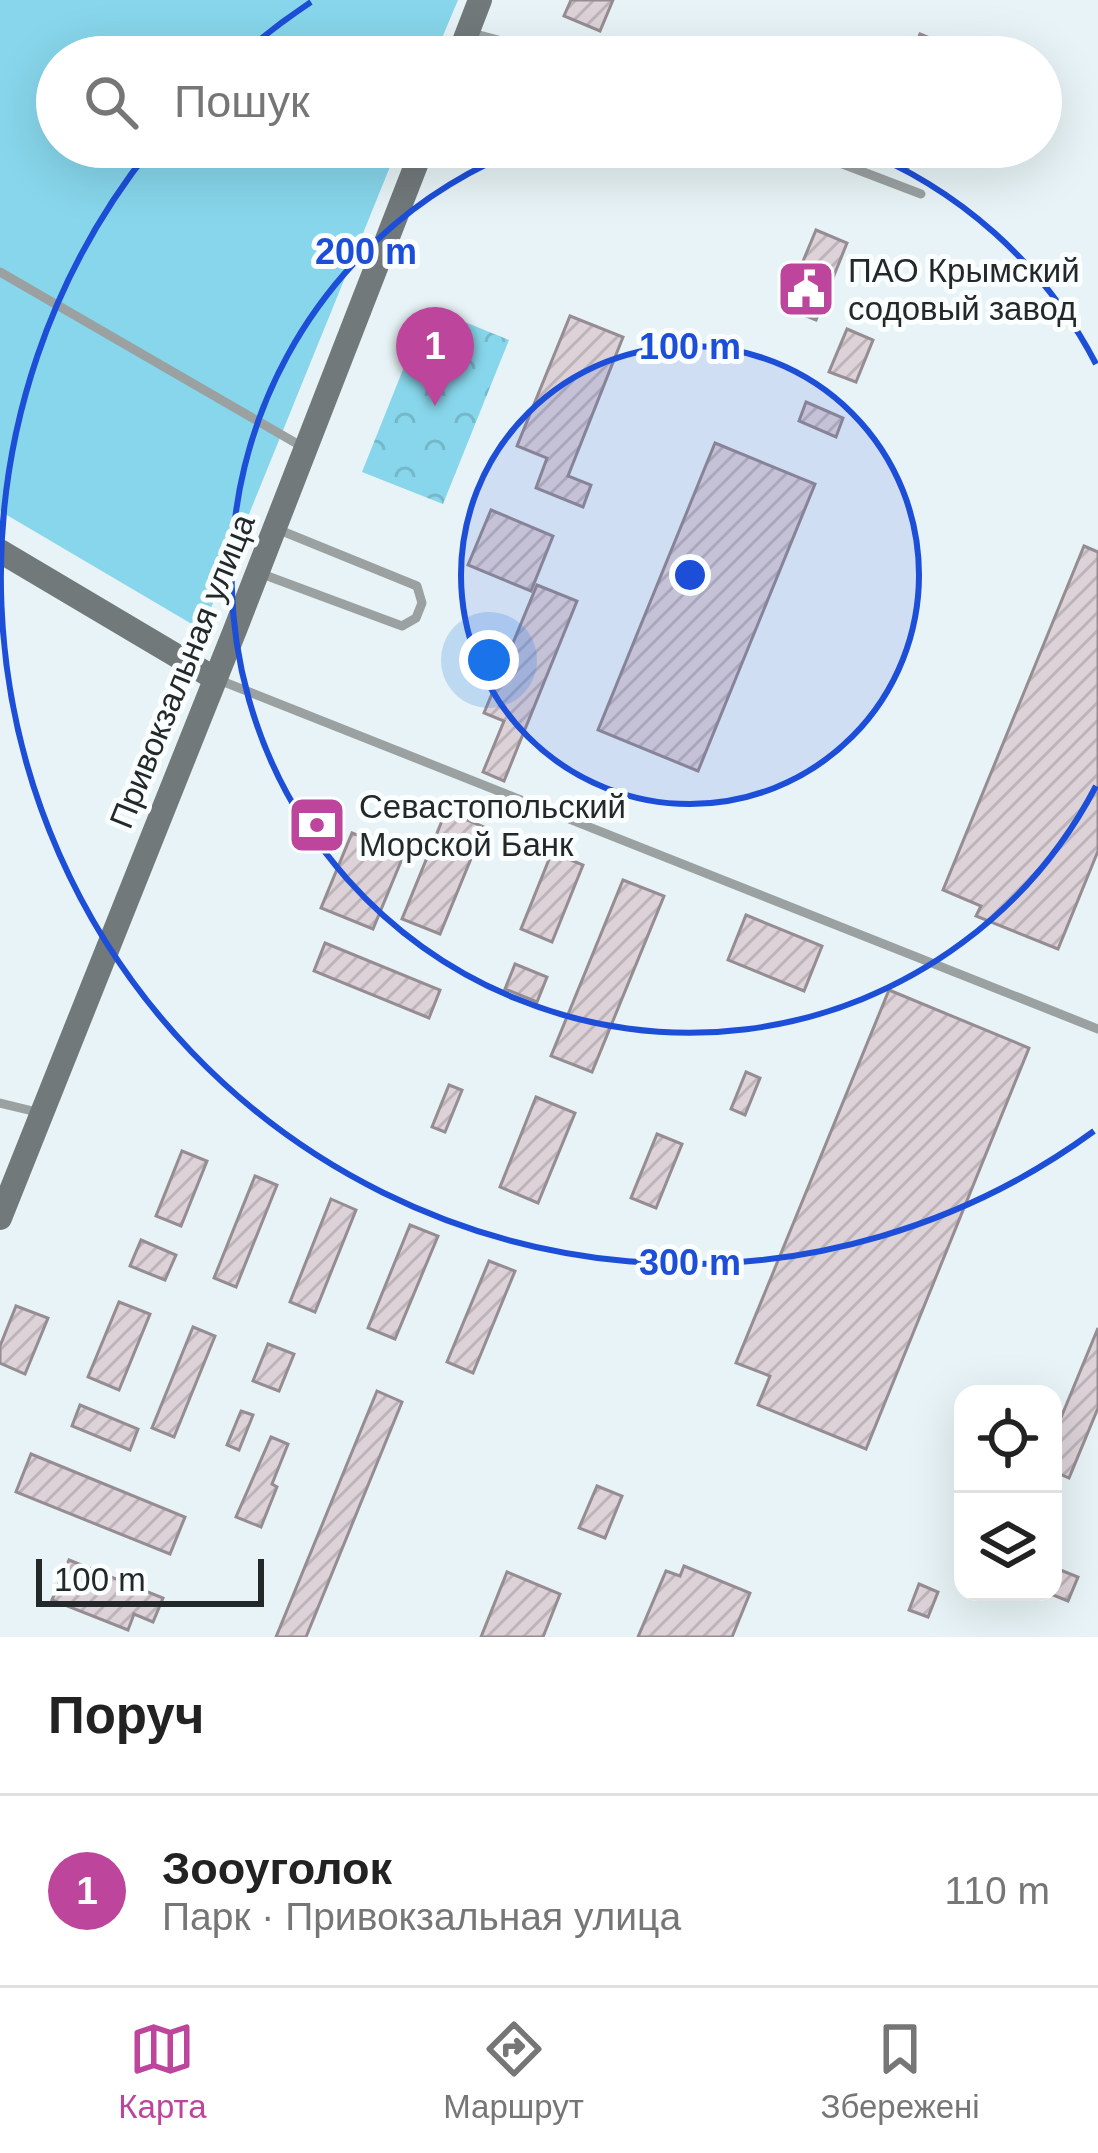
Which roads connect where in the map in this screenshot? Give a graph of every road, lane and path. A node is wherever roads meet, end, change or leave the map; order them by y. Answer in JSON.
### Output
{"nodes":[{"id":1,"x":480,"y":0,"type":"edge"},
{"id":2,"x":468,"y":32,"type":"junction"},
{"id":3,"x":466,"y":36,"type":"edge"},
{"id":4,"x":483,"y":36,"type":"edge"},
{"id":5,"x":415,"y":168,"type":"edge"},
{"id":6,"x":853,"y":168,"type":"edge"},
{"id":7,"x":920,"y":194,"type":"dead end"},
{"id":8,"x":0,"y":272,"type":"edge"},
{"id":9,"x":305,"y":449,"type":"junction"},
{"id":10,"x":275,"y":528,"type":"junction"},
{"id":11,"x":0,"y":551,"type":"edge"},
{"id":12,"x":257,"y":573,"type":"junction"},
{"id":13,"x":214,"y":678,"type":"junction"},
{"id":14,"x":1098,"y":1029,"type":"edge"},
{"id":15,"x":0,"y":1103,"type":"edge"},
{"id":16,"x":42,"y":1113,"type":"junction"},
{"id":17,"x":0,"y":1218,"type":"edge"}],
"edges":[{"from":1,"to":2,"type":"main road"},
{"from":2,"to":3,"type":"main road"},
{"from":2,"to":4,"type":"lane"},
{"from":5,"to":9,"type":"main road","name":"Привокзальная улица"},
{"from":6,"to":7,"type":"lane"},
{"from":8,"to":9,"type":"lane"},
{"from":9,"to":10,"type":"main road","name":"Привокзальная улица"},
{"from":10,"to":12,"type":"main road","name":"Привокзальная улица"},
{"from":10,"to":12,"type":"lane"},
{"from":11,"to":13,"type":"main road"},
{"from":12,"to":13,"type":"main road","name":"Привокзальная улица"},
{"from":13,"to":14,"type":"lane"},
{"from":13,"to":16,"type":"main road","name":"Привокзальная улица"},
{"from":15,"to":16,"type":"lane"},
{"from":16,"to":17,"type":"main road","name":"Привокзальная улица"}]}
